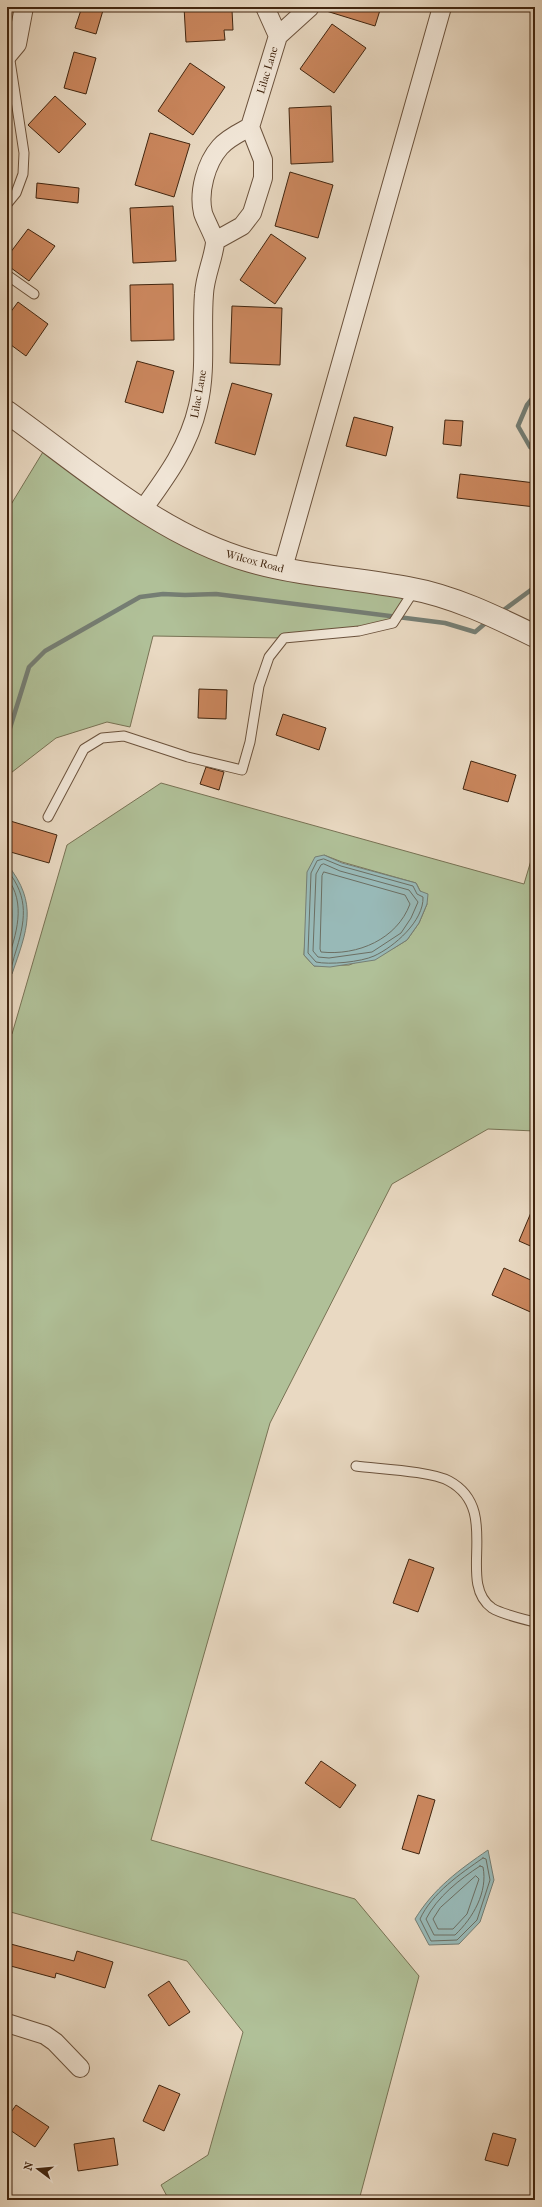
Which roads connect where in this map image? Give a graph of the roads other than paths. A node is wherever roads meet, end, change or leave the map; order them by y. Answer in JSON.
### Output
{"nodes":[{"id":1,"x":24,"y":7,"type":"edge"},
{"id":2,"x":265,"y":7,"type":"edge"},
{"id":3,"x":310,"y":7,"type":"edge"},
{"id":4,"x":442,"y":7,"type":"edge"},
{"id":5,"x":278,"y":36,"type":"junction"},
{"id":6,"x":8,"y":55,"type":"edge"},
{"id":7,"x":250,"y":127,"type":"junction"},
{"id":8,"x":7,"y":204,"type":"edge"},
{"id":9,"x":215,"y":241,"type":"junction"},
{"id":10,"x":7,"y":275,"type":"edge"},
{"id":11,"x":34,"y":294,"type":"dead end"},
{"id":12,"x":7,"y":412,"type":"edge"},
{"id":13,"x":143,"y":509,"type":"junction"},
{"id":14,"x":283,"y":568,"type":"junction"},
{"id":15,"x":415,"y":589,"type":"junction"},
{"id":16,"x":535,"y":636,"type":"edge"},
{"id":17,"x":48,"y":817,"type":"dead end"},
{"id":18,"x":356,"y":1466,"type":"dead end"},
{"id":19,"x":535,"y":1622,"type":"edge"},
{"id":20,"x":7,"y":2023,"type":"edge"},
{"id":21,"x":80,"y":2068,"type":"dead end"}],
"edges":[{"from":1,"to":6,"type":"street"},
{"from":2,"to":5,"type":"street","name":"Lilac Lane"},
{"from":3,"to":5,"type":"street","name":"Lilac Lane"},
{"from":4,"to":14,"type":"street"},
{"from":5,"to":7,"type":"street","name":"Lilac Lane"},
{"from":6,"to":8,"type":"lane"},
{"from":7,"to":9,"type":"street"},
{"from":7,"to":9,"type":"street"},
{"from":9,"to":13,"type":"street","name":"Lilac Lane"},
{"from":10,"to":11,"type":"lane"},
{"from":12,"to":13,"type":"street","name":"Wilcox Road"},
{"from":13,"to":14,"type":"street","name":"Wilcox Road"},
{"from":14,"to":15,"type":"street","name":"Wilcox Road"},
{"from":15,"to":16,"type":"street","name":"Wilcox Road"},
{"from":15,"to":17,"type":"lane"},
{"from":18,"to":19,"type":"lane"},
{"from":20,"to":21,"type":"street"}]}
